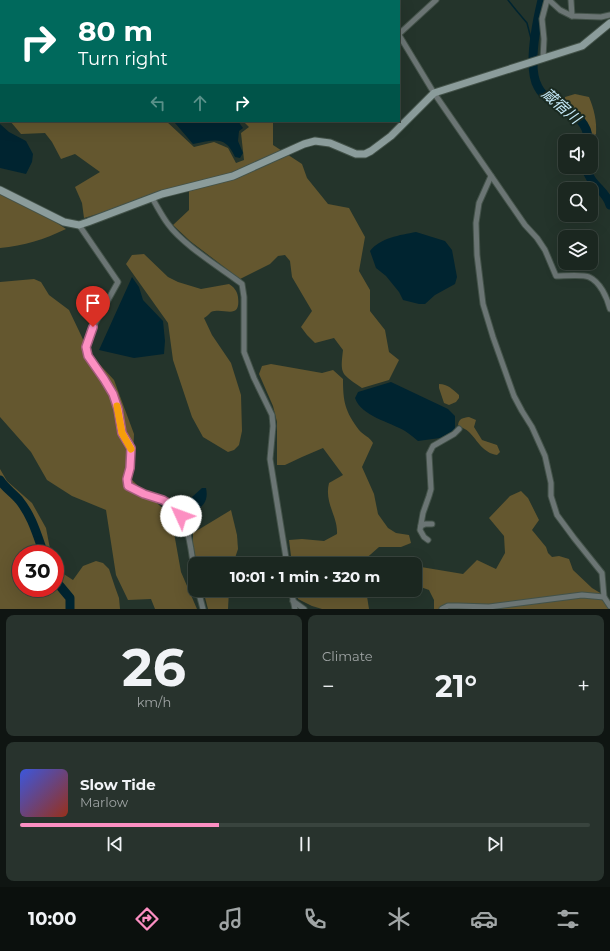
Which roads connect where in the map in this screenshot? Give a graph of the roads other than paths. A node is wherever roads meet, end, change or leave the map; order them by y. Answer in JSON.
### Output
{"nodes":[{"id":1,"x":436,"y":0,"type":"edge"},
{"id":2,"x":548,"y":0,"type":"edge"},
{"id":3,"x":571,"y":0,"type":"edge"},
{"id":4,"x":572,"y":16,"type":"junction"},
{"id":5,"x":610,"y":16,"type":"edge"},
{"id":6,"x":610,"y":23,"type":"edge"},
{"id":7,"x":400,"y":33,"type":"edge"},
{"id":8,"x":400,"y":36,"type":"edge"},
{"id":9,"x":543,"y":59,"type":"junction"},
{"id":10,"x":434,"y":93,"type":"junction"},
{"id":11,"x":492,"y":176,"type":"junction"},
{"id":12,"x":0,"y":190,"type":"edge"},
{"id":13,"x":152,"y":198,"type":"junction"},
{"id":14,"x":79,"y":225,"type":"junction"},
{"id":15,"x":610,"y":309,"type":"edge"},
{"id":16,"x":459,"y":429,"type":"dead end"},
{"id":17,"x":432,"y":524,"type":"dead end"},
{"id":18,"x":421,"y":526,"type":"junction"},
{"id":19,"x":428,"y":540,"type":"dead end"},
{"id":20,"x":192,"y":557,"type":"edge"},
{"id":21,"x":286,"y":557,"type":"edge"},
{"id":22,"x":200,"y":597,"type":"edge"},
{"id":23,"x":292,"y":597,"type":"edge"},
{"id":24,"x":604,"y":597,"type":"junction"},
{"id":25,"x":293,"y":601,"type":"junction"},
{"id":26,"x":610,"y":606,"type":"edge"},
{"id":27,"x":203,"y":609,"type":"edge"},
{"id":28,"x":295,"y":609,"type":"edge"},
{"id":29,"x":304,"y":609,"type":"edge"},
{"id":30,"x":442,"y":609,"type":"edge"}],
"edges":[{"from":1,"to":7,"type":"street"},
{"from":2,"to":4,"type":"street"},
{"from":2,"to":9,"type":"street"},
{"from":3,"to":4,"type":"street"},
{"from":4,"to":5,"type":"street"},
{"from":6,"to":9,"type":"street"},
{"from":8,"to":10,"type":"street"},
{"from":9,"to":10,"type":"street"},
{"from":10,"to":11,"type":"street"},
{"from":10,"to":13,"type":"street"},
{"from":11,"to":15,"type":"street"},
{"from":11,"to":24,"type":"street"},
{"from":12,"to":14,"type":"street"},
{"from":13,"to":14,"type":"street"},
{"from":13,"to":21,"type":"street"},
{"from":14,"to":20,"type":"street"},
{"from":16,"to":18,"type":"street"},
{"from":17,"to":18,"type":"street"},
{"from":18,"to":19,"type":"street"},
{"from":22,"to":27,"type":"street"},
{"from":23,"to":25,"type":"street"},
{"from":24,"to":26,"type":"street"},
{"from":24,"to":30,"type":"street"},
{"from":25,"to":28,"type":"street"},
{"from":25,"to":29,"type":"street"}]}
